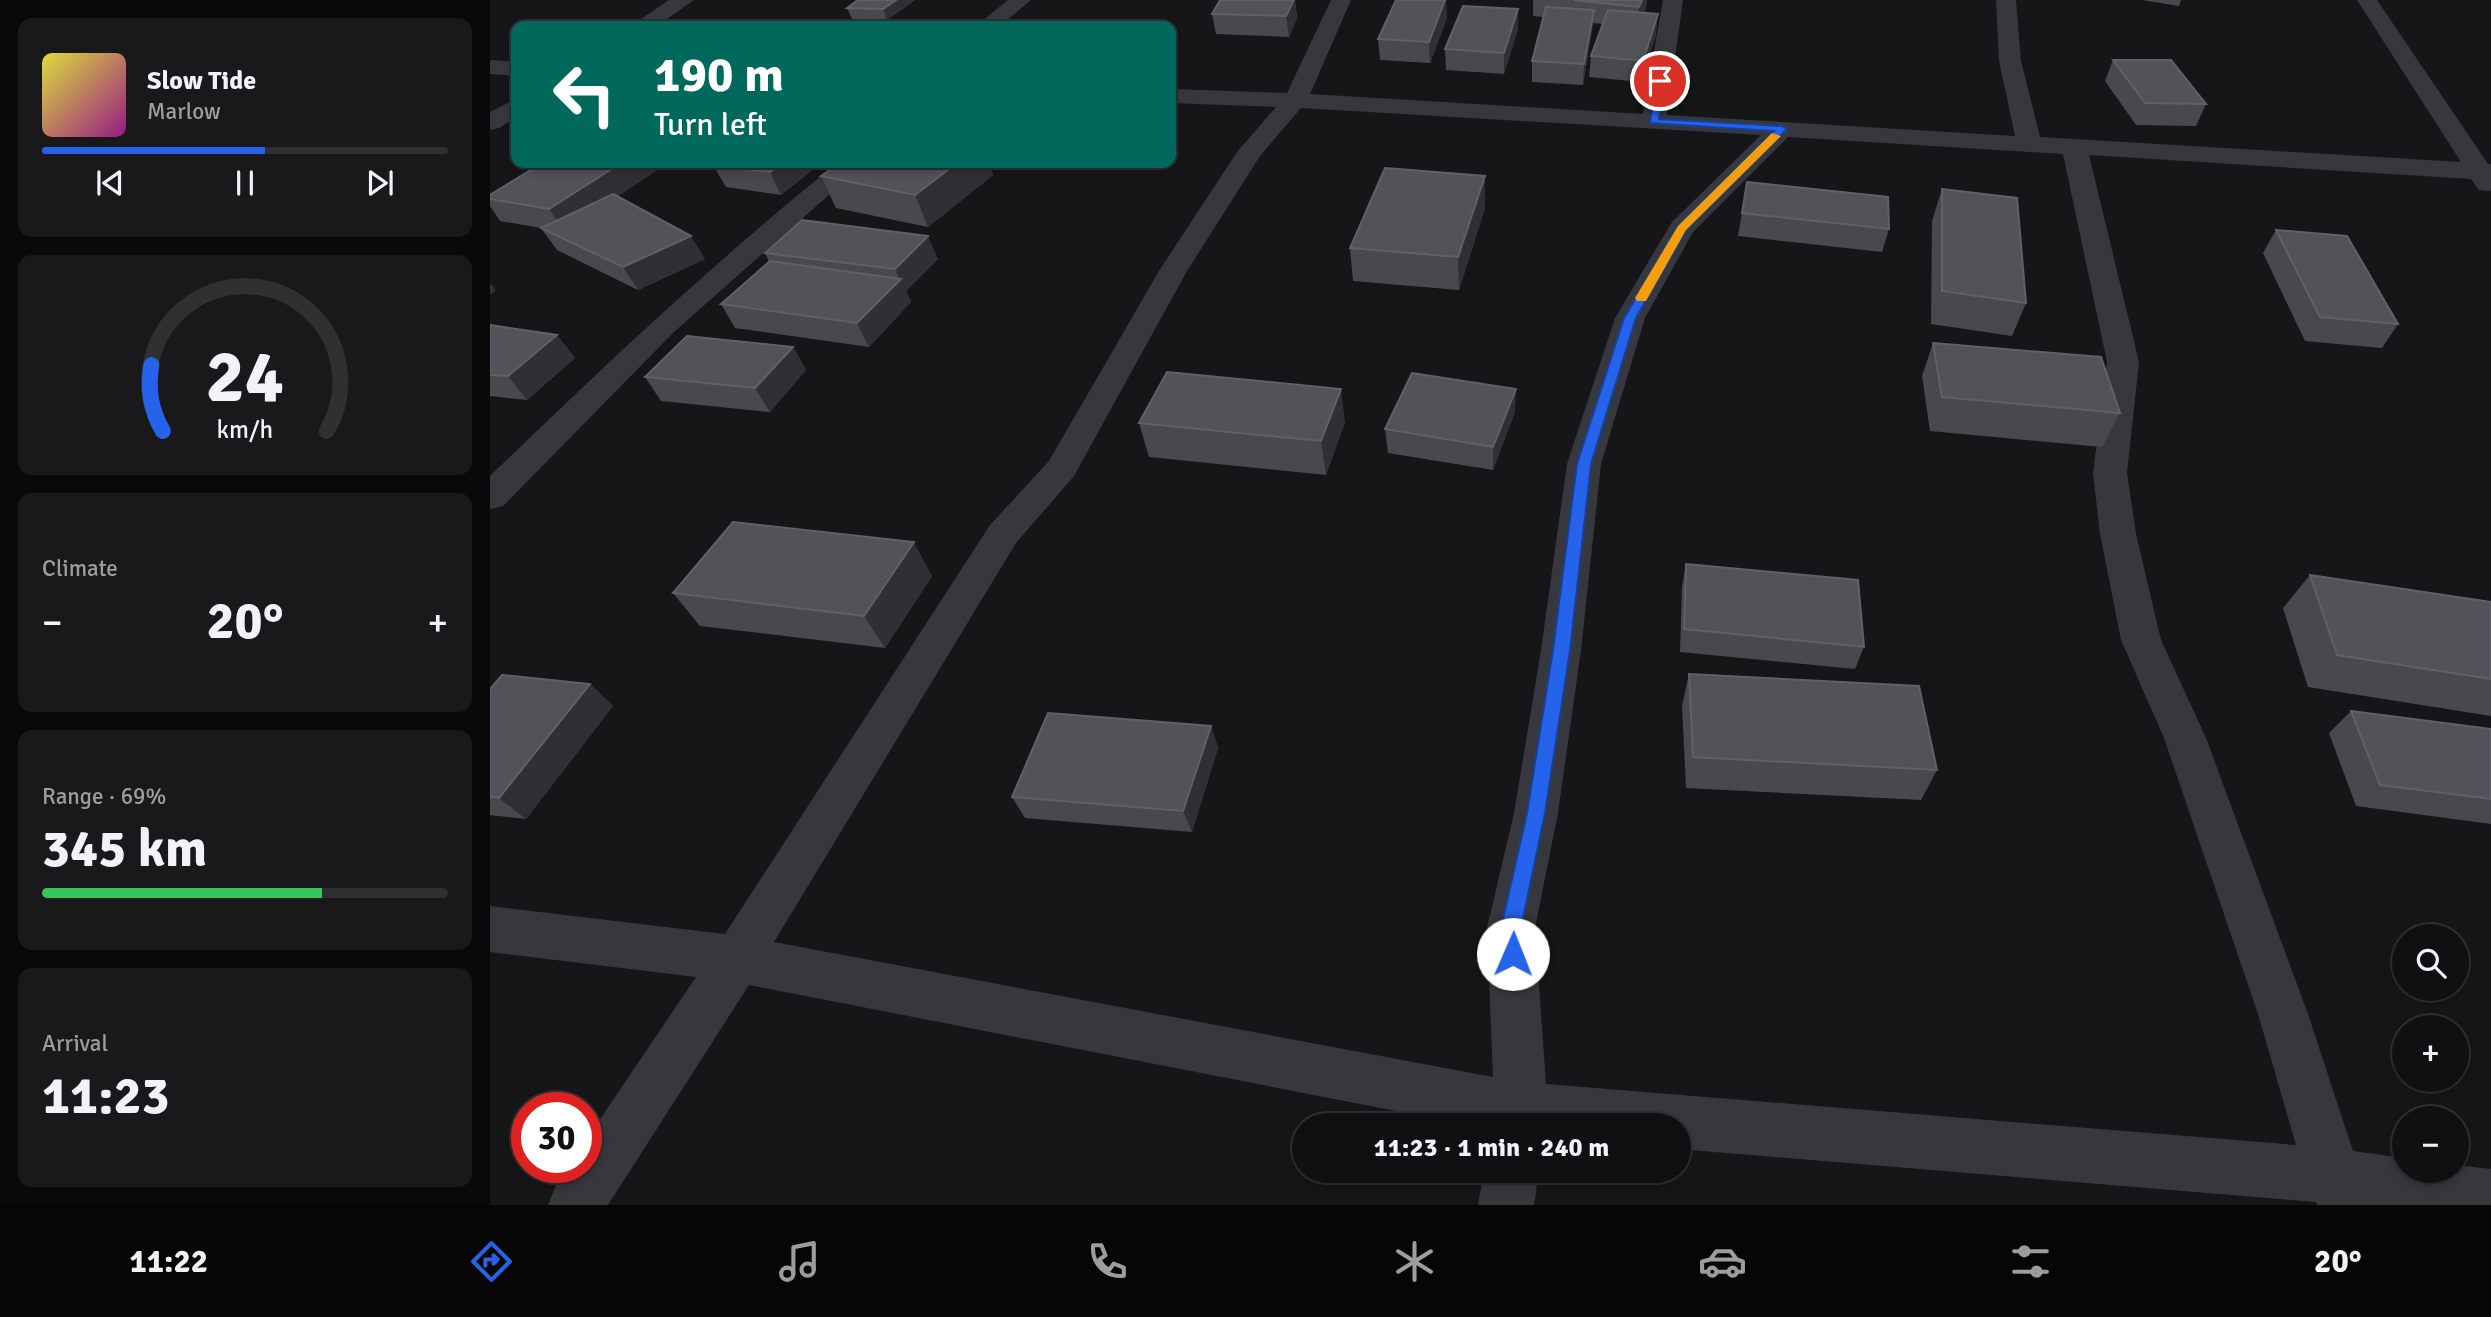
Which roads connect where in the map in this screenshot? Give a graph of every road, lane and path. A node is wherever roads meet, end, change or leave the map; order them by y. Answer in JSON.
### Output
{"nodes":[{"id":1,"x":684,"y":0,"type":"edge"},
{"id":2,"x":1021,"y":0,"type":"edge"},
{"id":3,"x":1341,"y":0,"type":"edge"},
{"id":4,"x":1673,"y":0,"type":"edge"},
{"id":5,"x":2006,"y":0,"type":"edge"},
{"id":6,"x":2367,"y":0,"type":"edge"},
{"id":7,"x":650,"y":21,"type":"edge"},
{"id":8,"x":994,"y":21,"type":"edge"},
{"id":9,"x":490,"y":67,"type":"edge"},
{"id":10,"x":511,"y":69,"type":"edge"},
{"id":11,"x":1176,"y":96,"type":"edge"},
{"id":12,"x":1295,"y":100,"type":"junction"},
{"id":13,"x":511,"y":109,"type":"edge"},
{"id":14,"x":1654,"y":121,"type":"junction"},
{"id":15,"x":490,"y":122,"type":"edge"},
{"id":16,"x":1782,"y":129,"type":"junction"},
{"id":17,"x":2029,"y":144,"type":"junction"},
{"id":18,"x":2074,"y":146,"type":"junction"},
{"id":19,"x":846,"y":168,"type":"edge"},
{"id":20,"x":2486,"y":177,"type":"edge"},
{"id":21,"x":490,"y":497,"type":"edge"},
{"id":22,"x":490,"y":929,"type":"edge"},
{"id":23,"x":737,"y":959,"type":"junction"},
{"id":24,"x":1500,"y":1113,"type":"edge"},
{"id":25,"x":1520,"y":1113,"type":"edge"},
{"id":26,"x":1691,"y":1132,"type":"edge"},
{"id":27,"x":1510,"y":1183,"type":"edge"},
{"id":28,"x":2339,"y":1191,"type":"edge"},
{"id":29,"x":2491,"y":1197,"type":"edge"},
{"id":30,"x":576,"y":1205,"type":"edge"},
{"id":31,"x":1506,"y":1205,"type":"edge"}],
"edges":[{"from":1,"to":7,"type":"street"},
{"from":2,"to":8,"type":"street"},
{"from":3,"to":12,"type":"street"},
{"from":4,"to":14,"type":"street"},
{"from":5,"to":17,"type":"street"},
{"from":6,"to":20,"type":"street"},
{"from":9,"to":10,"type":"street"},
{"from":11,"to":12,"type":"street"},
{"from":12,"to":14,"type":"street"},
{"from":12,"to":23,"type":"street"},
{"from":13,"to":15,"type":"street"},
{"from":14,"to":16,"type":"street"},
{"from":16,"to":17,"type":"street"},
{"from":16,"to":25,"type":"street"},
{"from":17,"to":18,"type":"street"},
{"from":18,"to":20,"type":"street"},
{"from":18,"to":28,"type":"street"},
{"from":19,"to":21,"type":"street"},
{"from":22,"to":23,"type":"street"},
{"from":23,"to":24,"type":"street"},
{"from":23,"to":30,"type":"street"},
{"from":26,"to":28,"type":"street"},
{"from":27,"to":31,"type":"street"},
{"from":28,"to":29,"type":"street"}]}
